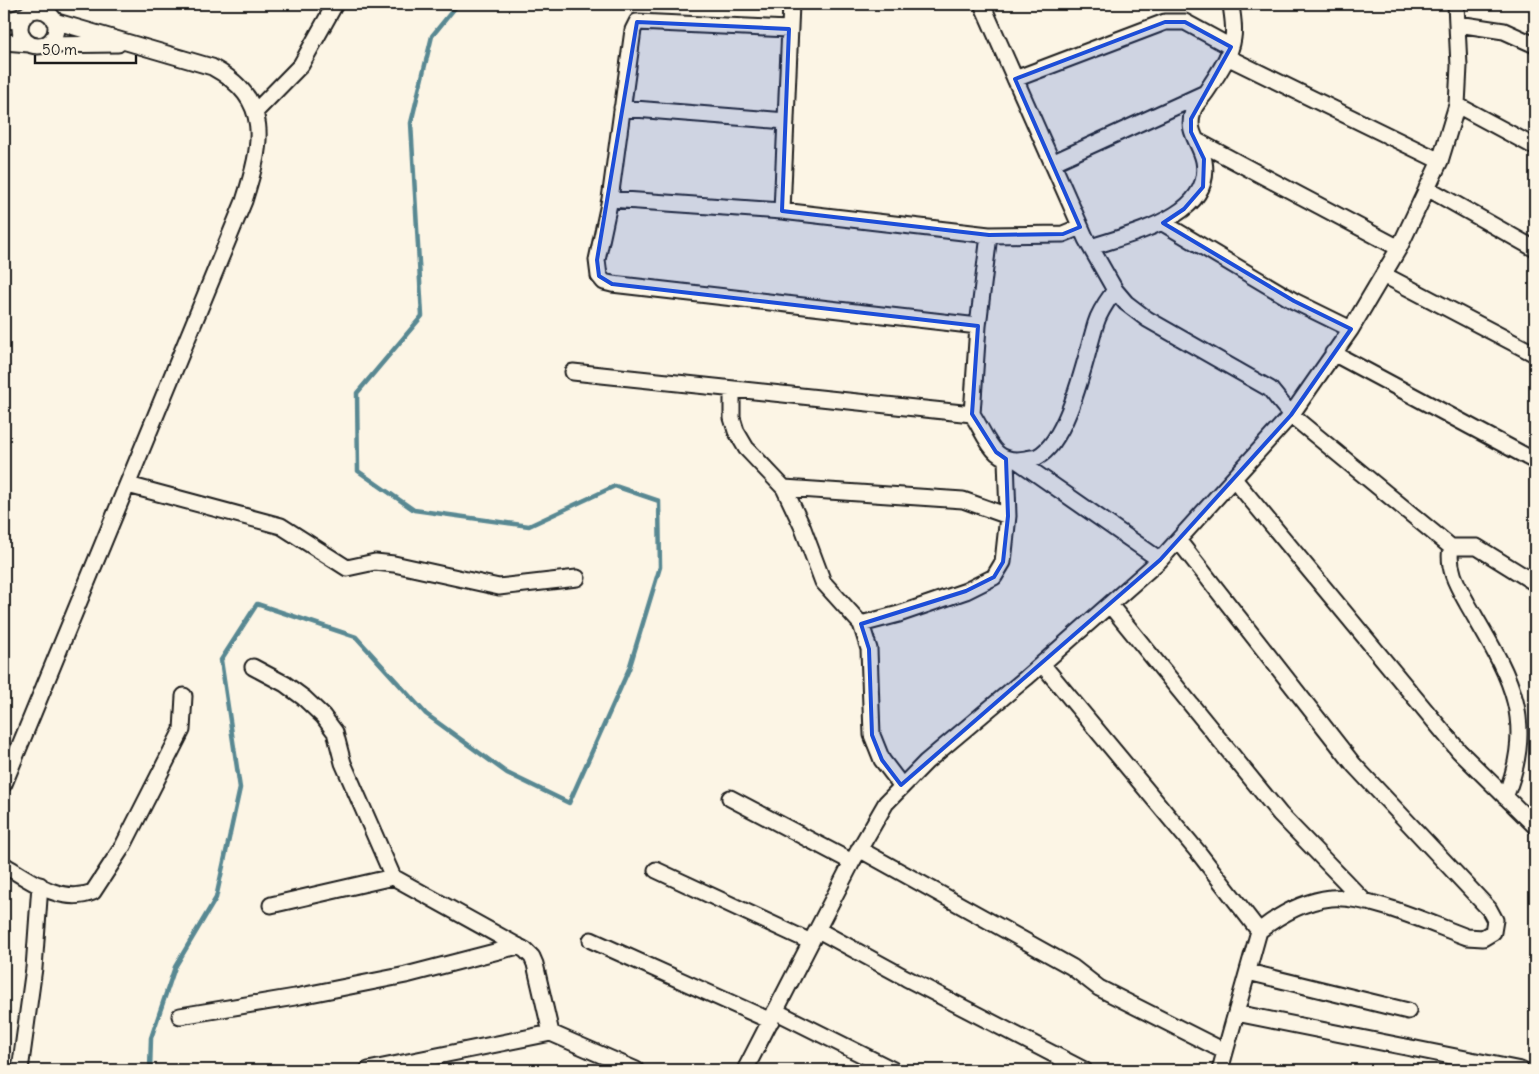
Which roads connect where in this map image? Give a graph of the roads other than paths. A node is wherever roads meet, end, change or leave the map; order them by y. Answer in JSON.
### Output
{"nodes":[{"id":1,"x":335,"y":4,"type":"edge"},
{"id":2,"x":791,"y":4,"type":"edge"},
{"id":3,"x":982,"y":4,"type":"edge"},
{"id":4,"x":1231,"y":4,"type":"edge"},
{"id":5,"x":1456,"y":4,"type":"edge"},
{"id":6,"x":30,"y":10,"type":"edge"},
{"id":7,"x":50,"y":13,"type":"edge"},
{"id":8,"x":4,"y":22,"type":"edge"},
{"id":9,"x":1458,"y":24,"type":"junction"},
{"id":10,"x":790,"y":30,"type":"junction"},
{"id":11,"x":4,"y":42,"type":"edge"},
{"id":12,"x":29,"y":44,"type":"junction"},
{"id":13,"x":134,"y":44,"type":"junction"},
{"id":14,"x":45,"y":45,"type":"junction"},
{"id":15,"x":1535,"y":45,"type":"edge"},
{"id":16,"x":1229,"y":52,"type":"junction"},
{"id":17,"x":1015,"y":79,"type":"junction"},
{"id":18,"x":1206,"y":92,"type":"junction"},
{"id":19,"x":1456,"y":105,"type":"junction"},
{"id":20,"x":622,"y":108,"type":"junction"},
{"id":21,"x":255,"y":112,"type":"junction"},
{"id":22,"x":786,"y":121,"type":"junction"},
{"id":23,"x":1197,"y":141,"type":"junction"},
{"id":24,"x":1535,"y":146,"type":"edge"},
{"id":25,"x":1440,"y":161,"type":"junction"},
{"id":26,"x":1052,"y":163,"type":"junction"},
{"id":27,"x":1427,"y":188,"type":"junction"},
{"id":28,"x":610,"y":199,"type":"junction"},
{"id":29,"x":782,"y":211,"type":"junction"},
{"id":30,"x":1163,"y":223,"type":"junction"},
{"id":31,"x":1080,"y":227,"type":"junction"},
{"id":32,"x":990,"y":235,"type":"junction"},
{"id":33,"x":1091,"y":247,"type":"junction"},
{"id":34,"x":1399,"y":248,"type":"junction"},
{"id":35,"x":1535,"y":249,"type":"edge"},
{"id":36,"x":1384,"y":275,"type":"junction"},
{"id":37,"x":1116,"y":290,"type":"junction"},
{"id":38,"x":978,"y":326,"type":"junction"},
{"id":39,"x":1351,"y":329,"type":"junction"},
{"id":40,"x":1333,"y":353,"type":"junction"},
{"id":41,"x":1535,"y":354,"type":"edge"},
{"id":42,"x":573,"y":372,"type":"dead end"},
{"id":43,"x":732,"y":389,"type":"junction"},
{"id":44,"x":972,"y":414,"type":"junction"},
{"id":45,"x":1291,"y":415,"type":"junction"},
{"id":46,"x":1012,"y":460,"type":"junction"},
{"id":47,"x":1535,"y":461,"type":"edge"},
{"id":48,"x":1234,"y":479,"type":"junction"},
{"id":49,"x":128,"y":486,"type":"junction"},
{"id":50,"x":784,"y":488,"type":"junction"},
{"id":51,"x":1008,"y":516,"type":"junction"},
{"id":52,"x":1178,"y":540,"type":"junction"},
{"id":53,"x":1451,"y":547,"type":"junction"},
{"id":54,"x":1160,"y":560,"type":"junction"},
{"id":55,"x":577,"y":578,"type":"dead end"},
{"id":56,"x":1535,"y":583,"type":"edge"},
{"id":57,"x":1110,"y":605,"type":"junction"},
{"id":58,"x":861,"y":624,"type":"junction"},
{"id":59,"x":1042,"y":664,"type":"junction"},
{"id":60,"x":253,"y":667,"type":"dead end"},
{"id":61,"x":184,"y":696,"type":"dead end"},
{"id":62,"x":5,"y":779,"type":"edge"},
{"id":63,"x":901,"y":785,"type":"junction"},
{"id":64,"x":1505,"y":797,"type":"junction"},
{"id":65,"x":730,"y":798,"type":"dead end"},
{"id":66,"x":1535,"y":826,"type":"edge"},
{"id":67,"x":856,"y":856,"type":"junction"},
{"id":68,"x":4,"y":865,"type":"edge"},
{"id":69,"x":656,"y":870,"type":"dead end"},
{"id":70,"x":393,"y":877,"type":"junction"},
{"id":71,"x":40,"y":886,"type":"junction"},
{"id":72,"x":1365,"y":902,"type":"junction"},
{"id":73,"x":271,"y":905,"type":"dead end"},
{"id":74,"x":1259,"y":931,"type":"junction"},
{"id":75,"x":815,"y":936,"type":"junction"},
{"id":76,"x":591,"y":940,"type":"dead end"},
{"id":77,"x":518,"y":946,"type":"junction"},
{"id":78,"x":1248,"y":972,"type":"junction"},
{"id":79,"x":1408,"y":1011,"type":"dead end"},
{"id":80,"x":1236,"y":1013,"type":"junction"},
{"id":81,"x":180,"y":1016,"type":"dead end"},
{"id":82,"x":773,"y":1016,"type":"junction"},
{"id":83,"x":551,"y":1033,"type":"junction"},
{"id":84,"x":1224,"y":1051,"type":"junction"},
{"id":85,"x":20,"y":1070,"type":"edge"},
{"id":86,"x":368,"y":1070,"type":"edge"},
{"id":87,"x":636,"y":1070,"type":"edge"},
{"id":88,"x":745,"y":1070,"type":"edge"},
{"id":89,"x":893,"y":1070,"type":"edge"},
{"id":90,"x":1084,"y":1070,"type":"edge"},
{"id":91,"x":1220,"y":1070,"type":"edge"},
{"id":92,"x":1521,"y":1070,"type":"edge"}],
"edges":[{"from":1,"to":21,"type":"street"},
{"from":2,"to":10,"type":"street"},
{"from":3,"to":17,"type":"street"},
{"from":4,"to":16,"type":"street"},
{"from":5,"to":9,"type":"street"},
{"from":6,"to":7,"type":"street"},
{"from":6,"to":8,"type":"street"},
{"from":6,"to":12,"type":"street"},
{"from":7,"to":13,"type":"street"},
{"from":7,"to":14,"type":"street"},
{"from":9,"to":15,"type":"street"},
{"from":9,"to":19,"type":"street"},
{"from":10,"to":20,"type":"street"},
{"from":10,"to":22,"type":"street"},
{"from":11,"to":12,"type":"street"},
{"from":12,"to":14,"type":"street"},
{"from":13,"to":14,"type":"street"},
{"from":13,"to":21,"type":"street"},
{"from":16,"to":17,"type":"street"},
{"from":16,"to":18,"type":"street"},
{"from":16,"to":25,"type":"street"},
{"from":17,"to":26,"type":"street"},
{"from":18,"to":23,"type":"street"},
{"from":18,"to":26,"type":"street"},
{"from":19,"to":24,"type":"street"},
{"from":19,"to":25,"type":"street"},
{"from":20,"to":22,"type":"street"},
{"from":20,"to":28,"type":"street"},
{"from":21,"to":49,"type":"street"},
{"from":22,"to":29,"type":"street"},
{"from":23,"to":30,"type":"street"},
{"from":23,"to":34,"type":"street"},
{"from":25,"to":27,"type":"street"},
{"from":26,"to":31,"type":"street"},
{"from":27,"to":34,"type":"street"},
{"from":27,"to":35,"type":"street"},
{"from":28,"to":29,"type":"street"},
{"from":28,"to":38,"type":"street"},
{"from":29,"to":32,"type":"street"},
{"from":30,"to":33,"type":"street"},
{"from":30,"to":39,"type":"street"},
{"from":31,"to":32,"type":"street"},
{"from":31,"to":33,"type":"street"},
{"from":32,"to":38,"type":"street"},
{"from":33,"to":37,"type":"street"},
{"from":34,"to":36,"type":"street"},
{"from":36,"to":39,"type":"street"},
{"from":36,"to":41,"type":"street"},
{"from":37,"to":45,"type":"street"},
{"from":37,"to":46,"type":"street"},
{"from":38,"to":44,"type":"street"},
{"from":39,"to":40,"type":"street"},
{"from":40,"to":45,"type":"street"},
{"from":40,"to":47,"type":"street"},
{"from":42,"to":43,"type":"street"},
{"from":43,"to":44,"type":"street"},
{"from":43,"to":50,"type":"street"},
{"from":44,"to":46,"type":"street"},
{"from":45,"to":48,"type":"street"},
{"from":45,"to":53,"type":"street"},
{"from":46,"to":51,"type":"street"},
{"from":46,"to":54,"type":"street"},
{"from":48,"to":52,"type":"street"},
{"from":48,"to":64,"type":"street"},
{"from":49,"to":55,"type":"street"},
{"from":49,"to":62,"type":"street"},
{"from":50,"to":51,"type":"street"},
{"from":50,"to":58,"type":"street"},
{"from":51,"to":58,"type":"street"},
{"from":52,"to":54,"type":"street"},
{"from":52,"to":72,"type":"street"},
{"from":53,"to":56,"type":"street"},
{"from":53,"to":64,"type":"street"},
{"from":54,"to":57,"type":"street"},
{"from":57,"to":59,"type":"street"},
{"from":57,"to":72,"type":"street"},
{"from":58,"to":63,"type":"street"},
{"from":59,"to":63,"type":"street"},
{"from":59,"to":74,"type":"street"},
{"from":60,"to":70,"type":"street"},
{"from":61,"to":71,"type":"street"},
{"from":63,"to":67,"type":"street"},
{"from":64,"to":66,"type":"street"},
{"from":65,"to":67,"type":"street"},
{"from":67,"to":75,"type":"street"},
{"from":67,"to":84,"type":"street"},
{"from":68,"to":71,"type":"street"},
{"from":69,"to":75,"type":"street"},
{"from":70,"to":73,"type":"street"},
{"from":70,"to":77,"type":"street"},
{"from":71,"to":85,"type":"street"},
{"from":72,"to":74,"type":"street"},
{"from":74,"to":78,"type":"street"},
{"from":75,"to":82,"type":"street"},
{"from":75,"to":90,"type":"street"},
{"from":76,"to":82,"type":"street"},
{"from":77,"to":81,"type":"street"},
{"from":77,"to":83,"type":"street"},
{"from":78,"to":79,"type":"street"},
{"from":78,"to":80,"type":"street"},
{"from":80,"to":84,"type":"street"},
{"from":80,"to":92,"type":"street"},
{"from":82,"to":88,"type":"street"},
{"from":82,"to":89,"type":"street"},
{"from":83,"to":86,"type":"street"},
{"from":83,"to":87,"type":"street"},
{"from":84,"to":91,"type":"street"}]}
